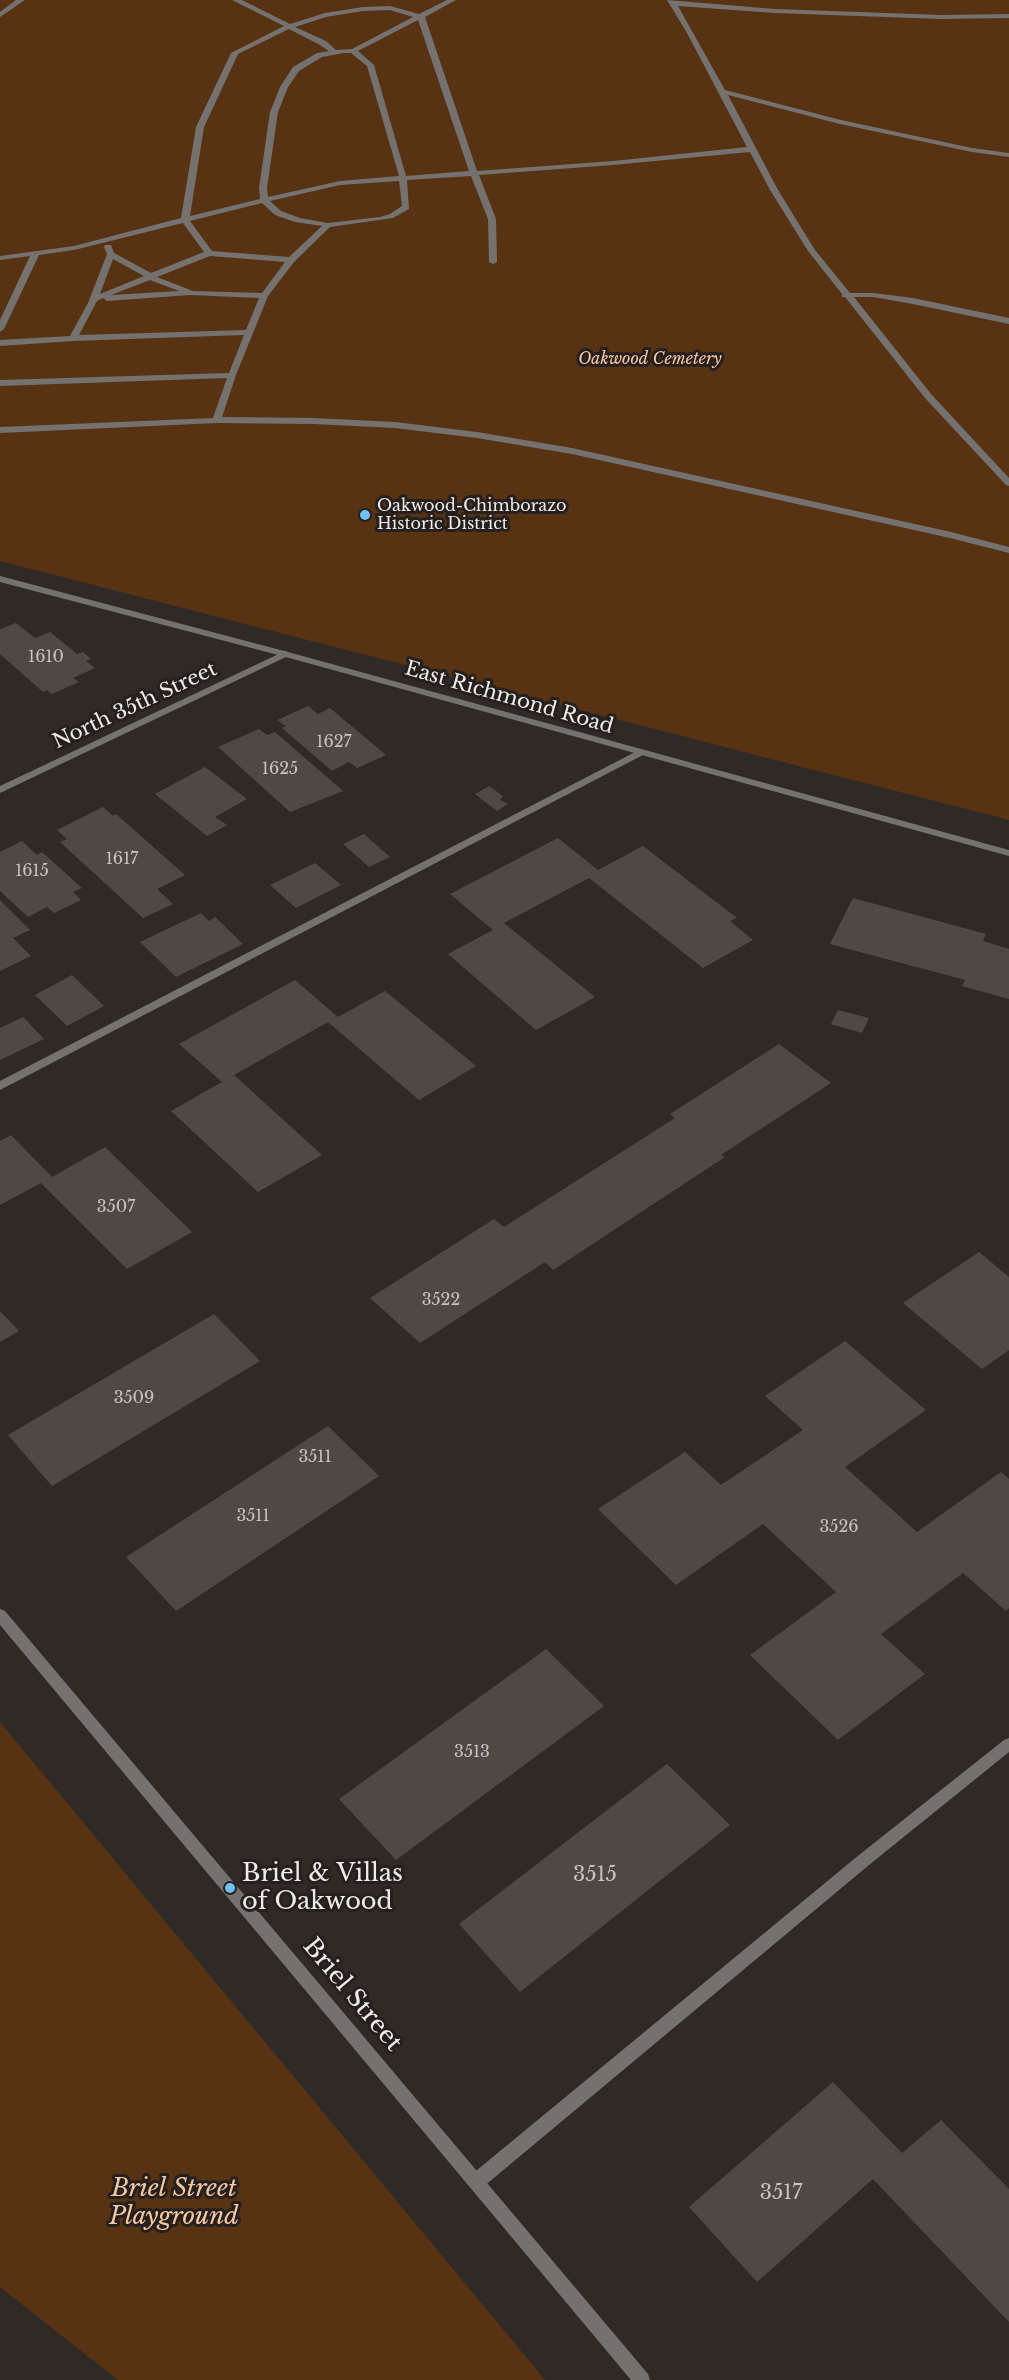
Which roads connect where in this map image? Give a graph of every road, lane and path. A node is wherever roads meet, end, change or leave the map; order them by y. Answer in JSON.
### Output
{"nodes":[{"id":1,"x":21,"y":0,"type":"edge"},
{"id":2,"x":236,"y":0,"type":"edge"},
{"id":3,"x":452,"y":0,"type":"edge"},
{"id":4,"x":672,"y":2,"type":"edge"},
{"id":5,"x":0,"y":15,"type":"edge"},
{"id":6,"x":1009,"y":16,"type":"edge"},
{"id":7,"x":421,"y":17,"type":"junction"},
{"id":8,"x":290,"y":26,"type":"junction"},
{"id":9,"x":353,"y":51,"type":"junction"},
{"id":10,"x":334,"y":52,"type":"junction"},
{"id":11,"x":721,"y":91,"type":"junction"},
{"id":12,"x":752,"y":149,"type":"junction"},
{"id":13,"x":1009,"y":155,"type":"edge"},
{"id":14,"x":474,"y":173,"type":"junction"},
{"id":15,"x":403,"y":178,"type":"junction"},
{"id":16,"x":264,"y":200,"type":"junction"},
{"id":17,"x":185,"y":220,"type":"junction"},
{"id":18,"x":328,"y":225,"type":"junction"},
{"id":19,"x":104,"y":241,"type":"junction"},
{"id":20,"x":209,"y":253,"type":"junction"},
{"id":21,"x":111,"y":254,"type":"junction"},
{"id":22,"x":35,"y":255,"type":"junction"},
{"id":23,"x":0,"y":258,"type":"edge"},
{"id":24,"x":291,"y":260,"type":"junction"},
{"id":25,"x":493,"y":262,"type":"dead end"},
{"id":26,"x":151,"y":277,"type":"junction"},
{"id":27,"x":192,"y":293,"type":"junction"},
{"id":28,"x":845,"y":295,"type":"junction"},
{"id":29,"x":264,"y":296,"type":"junction"},
{"id":30,"x":94,"y":299,"type":"junction"},
{"id":31,"x":1009,"y":321,"type":"edge"},
{"id":32,"x":0,"y":329,"type":"edge"},
{"id":33,"x":249,"y":332,"type":"junction"},
{"id":34,"x":73,"y":338,"type":"junction"},
{"id":35,"x":0,"y":343,"type":"edge"},
{"id":36,"x":232,"y":375,"type":"junction"},
{"id":37,"x":0,"y":383,"type":"edge"},
{"id":38,"x":217,"y":420,"type":"junction"},
{"id":39,"x":0,"y":430,"type":"edge"},
{"id":40,"x":1009,"y":483,"type":"edge"},
{"id":41,"x":1009,"y":550,"type":"edge"},
{"id":42,"x":0,"y":579,"type":"edge"},
{"id":43,"x":285,"y":654,"type":"junction"},
{"id":44,"x":639,"y":753,"type":"junction"},
{"id":45,"x":0,"y":790,"type":"edge"},
{"id":46,"x":1009,"y":853,"type":"edge"},
{"id":47,"x":0,"y":1086,"type":"edge"},
{"id":48,"x":0,"y":1615,"type":"edge"},
{"id":49,"x":1009,"y":1744,"type":"edge"},
{"id":50,"x":477,"y":2181,"type":"junction"},
{"id":51,"x":642,"y":2380,"type":"edge"}],
"edges":[{"from":1,"to":5,"type":"street"},
{"from":2,"to":8,"type":"street"},
{"from":3,"to":7,"type":"street"},
{"from":4,"to":6,"type":"street"},
{"from":4,"to":11,"type":"street"},
{"from":7,"to":8,"type":"street"},
{"from":7,"to":9,"type":"street"},
{"from":7,"to":14,"type":"street"},
{"from":8,"to":10,"type":"street"},
{"from":8,"to":17,"type":"street"},
{"from":9,"to":10,"type":"street"},
{"from":9,"to":15,"type":"street"},
{"from":10,"to":16,"type":"street"},
{"from":11,"to":12,"type":"street"},
{"from":11,"to":13,"type":"street"},
{"from":12,"to":14,"type":"street"},
{"from":12,"to":28,"type":"street"},
{"from":14,"to":15,"type":"street"},
{"from":14,"to":25,"type":"street"},
{"from":15,"to":16,"type":"street"},
{"from":15,"to":18,"type":"street"},
{"from":16,"to":17,"type":"street"},
{"from":16,"to":18,"type":"street"},
{"from":17,"to":19,"type":"street"},
{"from":17,"to":20,"type":"street"},
{"from":18,"to":24,"type":"street"},
{"from":19,"to":21,"type":"street"},
{"from":19,"to":22,"type":"street"},
{"from":20,"to":24,"type":"street"},
{"from":20,"to":26,"type":"street"},
{"from":21,"to":26,"type":"street"},
{"from":21,"to":30,"type":"street"},
{"from":22,"to":23,"type":"street"},
{"from":22,"to":32,"type":"street"},
{"from":24,"to":29,"type":"street"},
{"from":26,"to":27,"type":"street"},
{"from":26,"to":30,"type":"street"},
{"from":27,"to":29,"type":"street"},
{"from":27,"to":30,"type":"street"},
{"from":28,"to":31,"type":"street"},
{"from":28,"to":40,"type":"street"},
{"from":29,"to":33,"type":"street"},
{"from":30,"to":34,"type":"street"},
{"from":33,"to":34,"type":"street"},
{"from":33,"to":36,"type":"street"},
{"from":34,"to":35,"type":"street"},
{"from":36,"to":37,"type":"street"},
{"from":36,"to":38,"type":"street"},
{"from":38,"to":39,"type":"street"},
{"from":38,"to":41,"type":"street"},
{"from":42,"to":43,"type":"street","name":"East Richmond Road"},
{"from":43,"to":44,"type":"street","name":"East Richmond Road"},
{"from":43,"to":45,"type":"street","name":"North 35th Street"},
{"from":44,"to":46,"type":"street","name":"East Richmond Road"},
{"from":44,"to":47,"type":"street"},
{"from":48,"to":50,"type":"street","name":"Briel Street"},
{"from":49,"to":50,"type":"street"},
{"from":50,"to":51,"type":"street","name":"Briel Street"}]}
